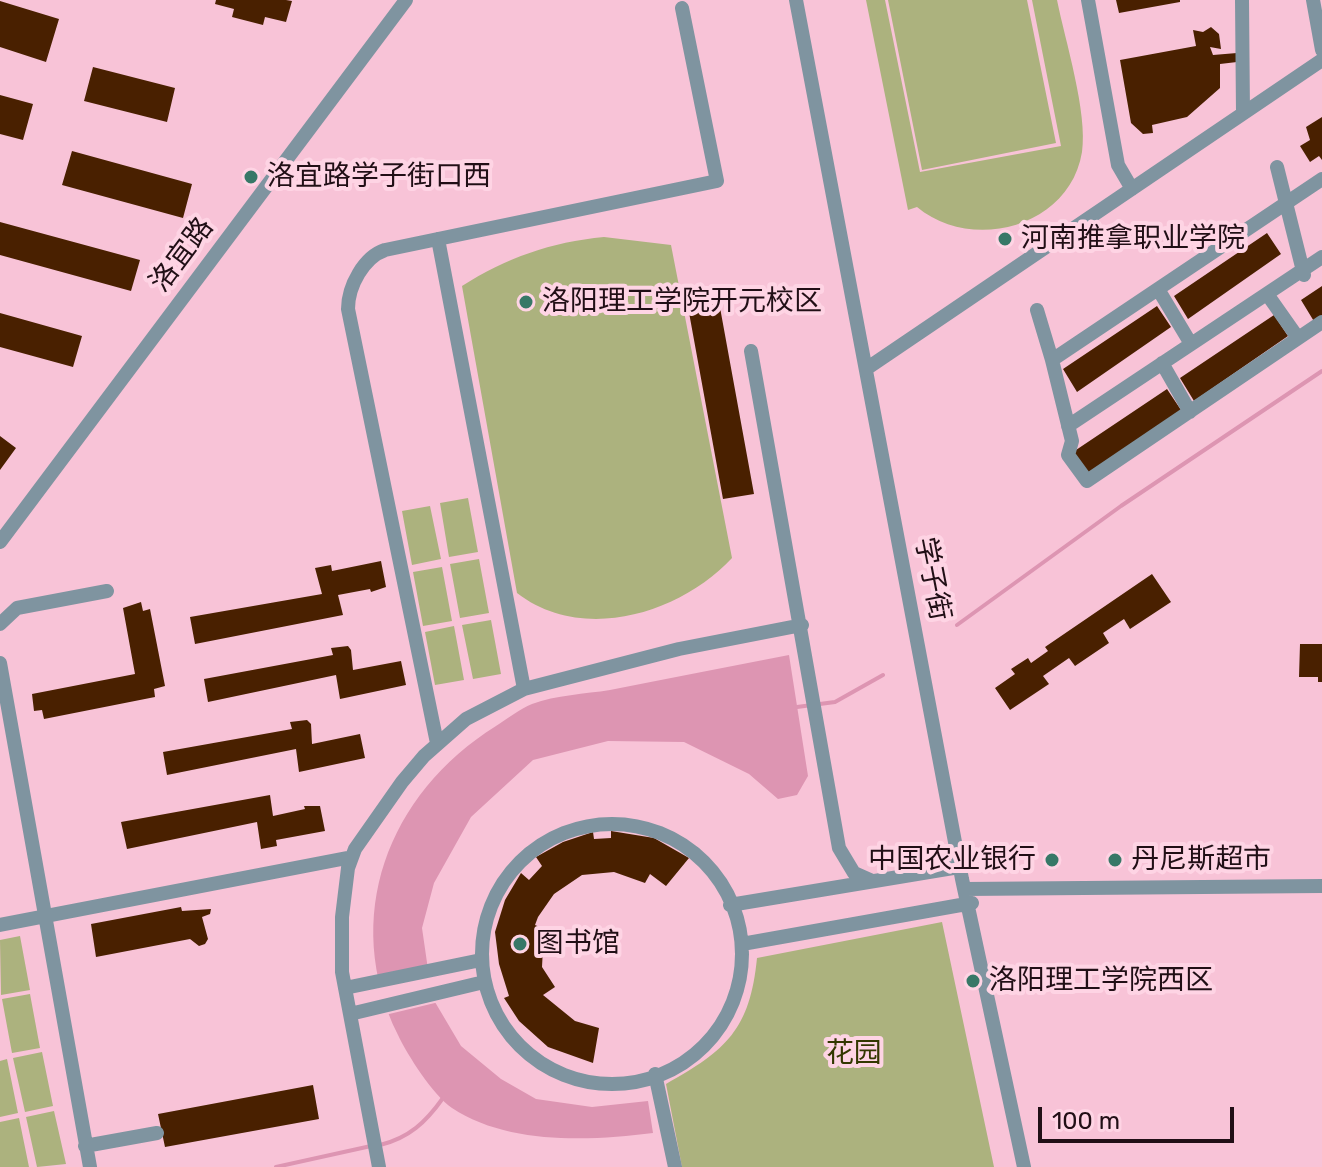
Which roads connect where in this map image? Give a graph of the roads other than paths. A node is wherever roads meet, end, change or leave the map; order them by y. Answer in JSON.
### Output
{"nodes":[{"id":1,"x":394,"y":0,"type":"edge"},
{"id":2,"x":406,"y":0,"type":"edge"},
{"id":3,"x":799,"y":0,"type":"edge"},
{"id":4,"x":1088,"y":0,"type":"edge"},
{"id":5,"x":1242,"y":0,"type":"edge"},
{"id":6,"x":1313,"y":0,"type":"edge"},
{"id":7,"x":682,"y":8,"type":"dead end"},
{"id":8,"x":1322,"y":50,"type":"edge"},
{"id":9,"x":1322,"y":60,"type":"edge"},
{"id":10,"x":1243,"y":113,"type":"junction"},
{"id":11,"x":1277,"y":167,"type":"dead end"},
{"id":12,"x":1322,"y":179,"type":"edge"},
{"id":13,"x":1132,"y":189,"type":"junction"},
{"id":14,"x":1284,"y":205,"type":"junction"},
{"id":15,"x":438,"y":239,"type":"junction"},
{"id":16,"x":1322,"y":257,"type":"edge"},
{"id":17,"x":1304,"y":274,"type":"junction"},
{"id":18,"x":1158,"y":289,"type":"junction"},
{"id":19,"x":1267,"y":294,"type":"junction"},
{"id":20,"x":1037,"y":310,"type":"dead end"},
{"id":21,"x":1322,"y":322,"type":"edge"},
{"id":22,"x":1298,"y":338,"type":"junction"},
{"id":23,"x":1191,"y":344,"type":"junction"},
{"id":24,"x":751,"y":351,"type":"dead end"},
{"id":25,"x":1052,"y":360,"type":"junction"},
{"id":26,"x":1162,"y":363,"type":"junction"},
{"id":27,"x":869,"y":368,"type":"junction"},
{"id":28,"x":1190,"y":412,"type":"junction"},
{"id":29,"x":1068,"y":426,"type":"junction"},
{"id":30,"x":0,"y":526,"type":"edge"},
{"id":31,"x":0,"y":542,"type":"edge"},
{"id":32,"x":107,"y":591,"type":"dead end"},
{"id":33,"x":0,"y":624,"type":"edge"},
{"id":34,"x":802,"y":625,"type":"junction"},
{"id":35,"x":0,"y":663,"type":"edge"},
{"id":36,"x":524,"y":689,"type":"junction"},
{"id":37,"x":437,"y":743,"type":"junction"},
{"id":38,"x":352,"y":857,"type":"junction"},
{"id":39,"x":963,"y":867,"type":"junction"},
{"id":40,"x":872,"y":881,"type":"junction"},
{"id":41,"x":1322,"y":886,"type":"edge"},
{"id":42,"x":968,"y":896,"type":"junction"},
{"id":43,"x":730,"y":905,"type":"junction"},
{"id":44,"x":44,"y":917,"type":"junction"},
{"id":45,"x":0,"y":925,"type":"edge"},
{"id":46,"x":742,"y":944,"type":"junction"},
{"id":47,"x":481,"y":960,"type":"junction"},
{"id":48,"x":484,"y":982,"type":"junction"},
{"id":49,"x":345,"y":988,"type":"junction"},
{"id":50,"x":350,"y":1014,"type":"junction"},
{"id":51,"x":655,"y":1074,"type":"junction"},
{"id":52,"x":157,"y":1133,"type":"dead end"},
{"id":53,"x":85,"y":1146,"type":"junction"},
{"id":54,"x":379,"y":1166,"type":"edge"},
{"id":55,"x":90,"y":1167,"type":"edge"},
{"id":56,"x":675,"y":1167,"type":"edge"},
{"id":57,"x":1027,"y":1167,"type":"edge"}],
"edges":[{"from":1,"to":30,"type":"street","name":"洛宜路"},
{"from":2,"to":31,"type":"street","name":"洛宜路"},
{"from":3,"to":27,"type":"street","name":"学子街"},
{"from":4,"to":13,"type":"street"},
{"from":5,"to":10,"type":"street"},
{"from":6,"to":8,"type":"street"},
{"from":7,"to":15,"type":"street"},
{"from":9,"to":10,"type":"street"},
{"from":10,"to":13,"type":"street"},
{"from":11,"to":14,"type":"street"},
{"from":12,"to":14,"type":"street"},
{"from":13,"to":27,"type":"street"},
{"from":14,"to":17,"type":"street"},
{"from":14,"to":18,"type":"street"},
{"from":15,"to":36,"type":"street"},
{"from":15,"to":37,"type":"street"},
{"from":16,"to":17,"type":"street"},
{"from":17,"to":19,"type":"street"},
{"from":18,"to":23,"type":"street"},
{"from":18,"to":25,"type":"street"},
{"from":19,"to":22,"type":"street"},
{"from":19,"to":23,"type":"street"},
{"from":20,"to":25,"type":"street"},
{"from":21,"to":22,"type":"street"},
{"from":22,"to":28,"type":"street"},
{"from":23,"to":26,"type":"street"},
{"from":24,"to":34,"type":"street"},
{"from":25,"to":29,"type":"street"},
{"from":26,"to":28,"type":"street"},
{"from":26,"to":29,"type":"street"},
{"from":27,"to":39,"type":"street","name":"学子街"},
{"from":28,"to":29,"type":"street"},
{"from":32,"to":33,"type":"street"},
{"from":34,"to":36,"type":"street"},
{"from":34,"to":40,"type":"street"},
{"from":35,"to":44,"type":"street"},
{"from":36,"to":37,"type":"street"},
{"from":37,"to":38,"type":"street"},
{"from":38,"to":44,"type":"street"},
{"from":38,"to":49,"type":"street"},
{"from":39,"to":40,"type":"street"},
{"from":39,"to":42,"type":"street","name":"学子街"},
{"from":40,"to":43,"type":"street"},
{"from":41,"to":42,"type":"street"},
{"from":42,"to":46,"type":"street"},
{"from":42,"to":57,"type":"street","name":"学子街"},
{"from":43,"to":46,"type":"street"},
{"from":43,"to":47,"type":"street"},
{"from":44,"to":45,"type":"street"},
{"from":44,"to":53,"type":"street"},
{"from":46,"to":51,"type":"street"},
{"from":47,"to":48,"type":"street"},
{"from":47,"to":49,"type":"street"},
{"from":48,"to":50,"type":"street"},
{"from":48,"to":51,"type":"street"},
{"from":49,"to":50,"type":"street"},
{"from":50,"to":54,"type":"street"},
{"from":51,"to":56,"type":"street"},
{"from":52,"to":53,"type":"street"},
{"from":53,"to":55,"type":"street"}]}
